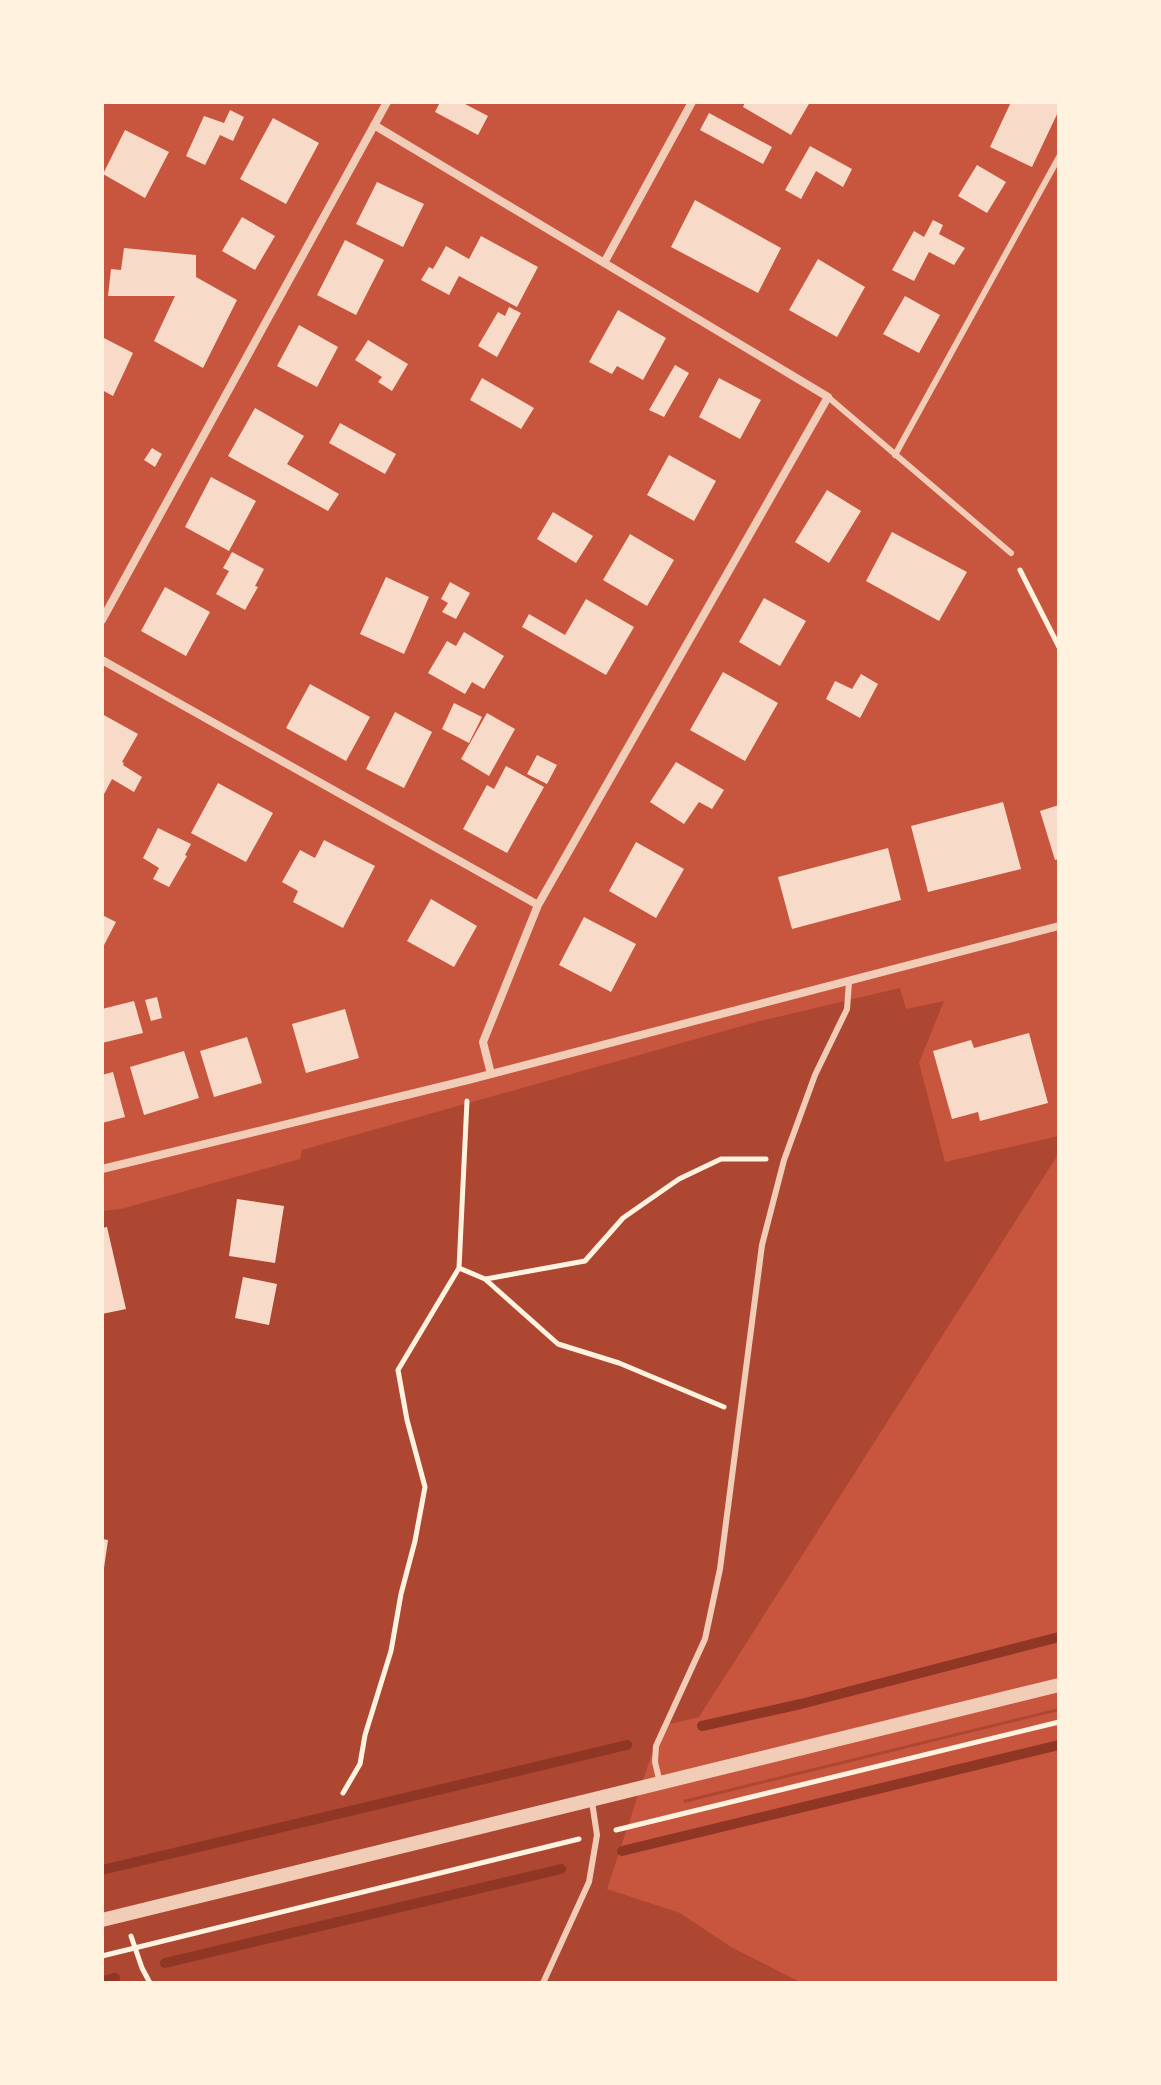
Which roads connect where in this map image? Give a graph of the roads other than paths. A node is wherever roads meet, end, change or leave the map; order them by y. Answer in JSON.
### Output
{"nodes":[{"id":1,"x":387,"y":102,"type":"edge"},
{"id":2,"x":692,"y":102,"type":"edge"},
{"id":3,"x":374,"y":125,"type":"junction"},
{"id":4,"x":1059,"y":157,"type":"edge"},
{"id":5,"x":604,"y":263,"type":"junction"},
{"id":6,"x":828,"y":397,"type":"junction"},
{"id":7,"x":895,"y":455,"type":"junction"},
{"id":8,"x":1011,"y":553,"type":"road end"},
{"id":9,"x":102,"y":620,"type":"edge"},
{"id":10,"x":102,"y":660,"type":"edge"},
{"id":11,"x":538,"y":905,"type":"junction"},
{"id":12,"x":1059,"y":926,"type":"edge"},
{"id":13,"x":849,"y":982,"type":"junction"},
{"id":14,"x":491,"y":1074,"type":"junction"},
{"id":15,"x":102,"y":1169,"type":"edge"},
{"id":16,"x":1059,"y":1685,"type":"edge"},
{"id":17,"x":660,"y":1783,"type":"junction"},
{"id":18,"x":591,"y":1800,"type":"junction"},
{"id":19,"x":102,"y":1920,"type":"edge"},
{"id":20,"x":543,"y":1983,"type":"edge"}],
"edges":[{"from":1,"to":3,"type":"street"},
{"from":2,"to":5,"type":"street"},
{"from":3,"to":5,"type":"street"},
{"from":3,"to":9,"type":"street"},
{"from":4,"to":7,"type":"lane"},
{"from":5,"to":6,"type":"street"},
{"from":6,"to":7,"type":"lane"},
{"from":6,"to":11,"type":"street"},
{"from":7,"to":8,"type":"lane"},
{"from":10,"to":11,"type":"street"},
{"from":11,"to":14,"type":"street"},
{"from":12,"to":13,"type":"street"},
{"from":13,"to":14,"type":"street"},
{"from":13,"to":17,"type":"lane"},
{"from":14,"to":15,"type":"street"},
{"from":16,"to":17,"type":"street"},
{"from":17,"to":18,"type":"street"},
{"from":18,"to":19,"type":"street"},
{"from":18,"to":20,"type":"lane"}]}
